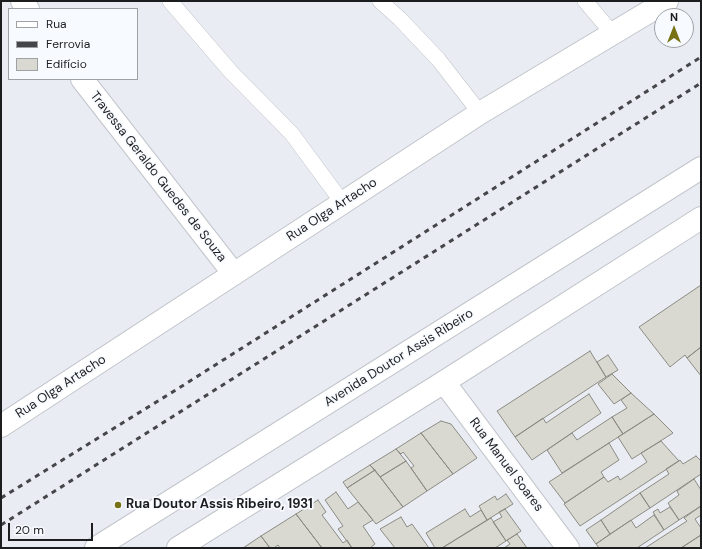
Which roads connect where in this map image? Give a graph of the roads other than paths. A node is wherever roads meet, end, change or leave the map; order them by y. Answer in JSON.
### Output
{"nodes":[{"id":1,"x":170,"y":1,"type":"edge"},
{"id":2,"x":380,"y":1,"type":"edge"},
{"id":3,"x":585,"y":1,"type":"edge"},
{"id":4,"x":668,"y":1,"type":"edge"},
{"id":5,"x":613,"y":34,"type":"junction"},
{"id":6,"x":83,"y":80,"type":"edge"},
{"id":7,"x":480,"y":114,"type":"junction"},
{"id":8,"x":701,"y":168,"type":"edge"},
{"id":9,"x":342,"y":202,"type":"junction"},
{"id":10,"x":701,"y":218,"type":"edge"},
{"id":11,"x":234,"y":274,"type":"junction"},
{"id":12,"x":444,"y":382,"type":"junction"},
{"id":13,"x":1,"y":426,"type":"edge"},
{"id":14,"x":188,"y":546,"type":"edge"},
{"id":15,"x":96,"y":548,"type":"edge"},
{"id":16,"x":568,"y":548,"type":"edge"}],
"edges":[{"from":1,"to":9,"type":"lane"},
{"from":2,"to":7,"type":"lane"},
{"from":3,"to":5,"type":"lane"},
{"from":4,"to":5,"type":"main road","name":"Rua Olga Artacho"},
{"from":5,"to":7,"type":"main road","name":"Rua Olga Artacho"},
{"from":6,"to":11,"type":"main road","name":"Travessa Geraldo Guedes de Souza"},
{"from":7,"to":9,"type":"main road","name":"Rua Olga Artacho"},
{"from":8,"to":15,"type":"main road","name":"Avenida Doutor Assis Ribeiro"},
{"from":9,"to":11,"type":"main road","name":"Rua Olga Artacho"},
{"from":10,"to":12,"type":"main road"},
{"from":11,"to":13,"type":"main road","name":"Rua Olga Artacho"},
{"from":12,"to":14,"type":"main road"},
{"from":12,"to":16,"type":"main road","name":"Rua Manuel Soares"}]}
